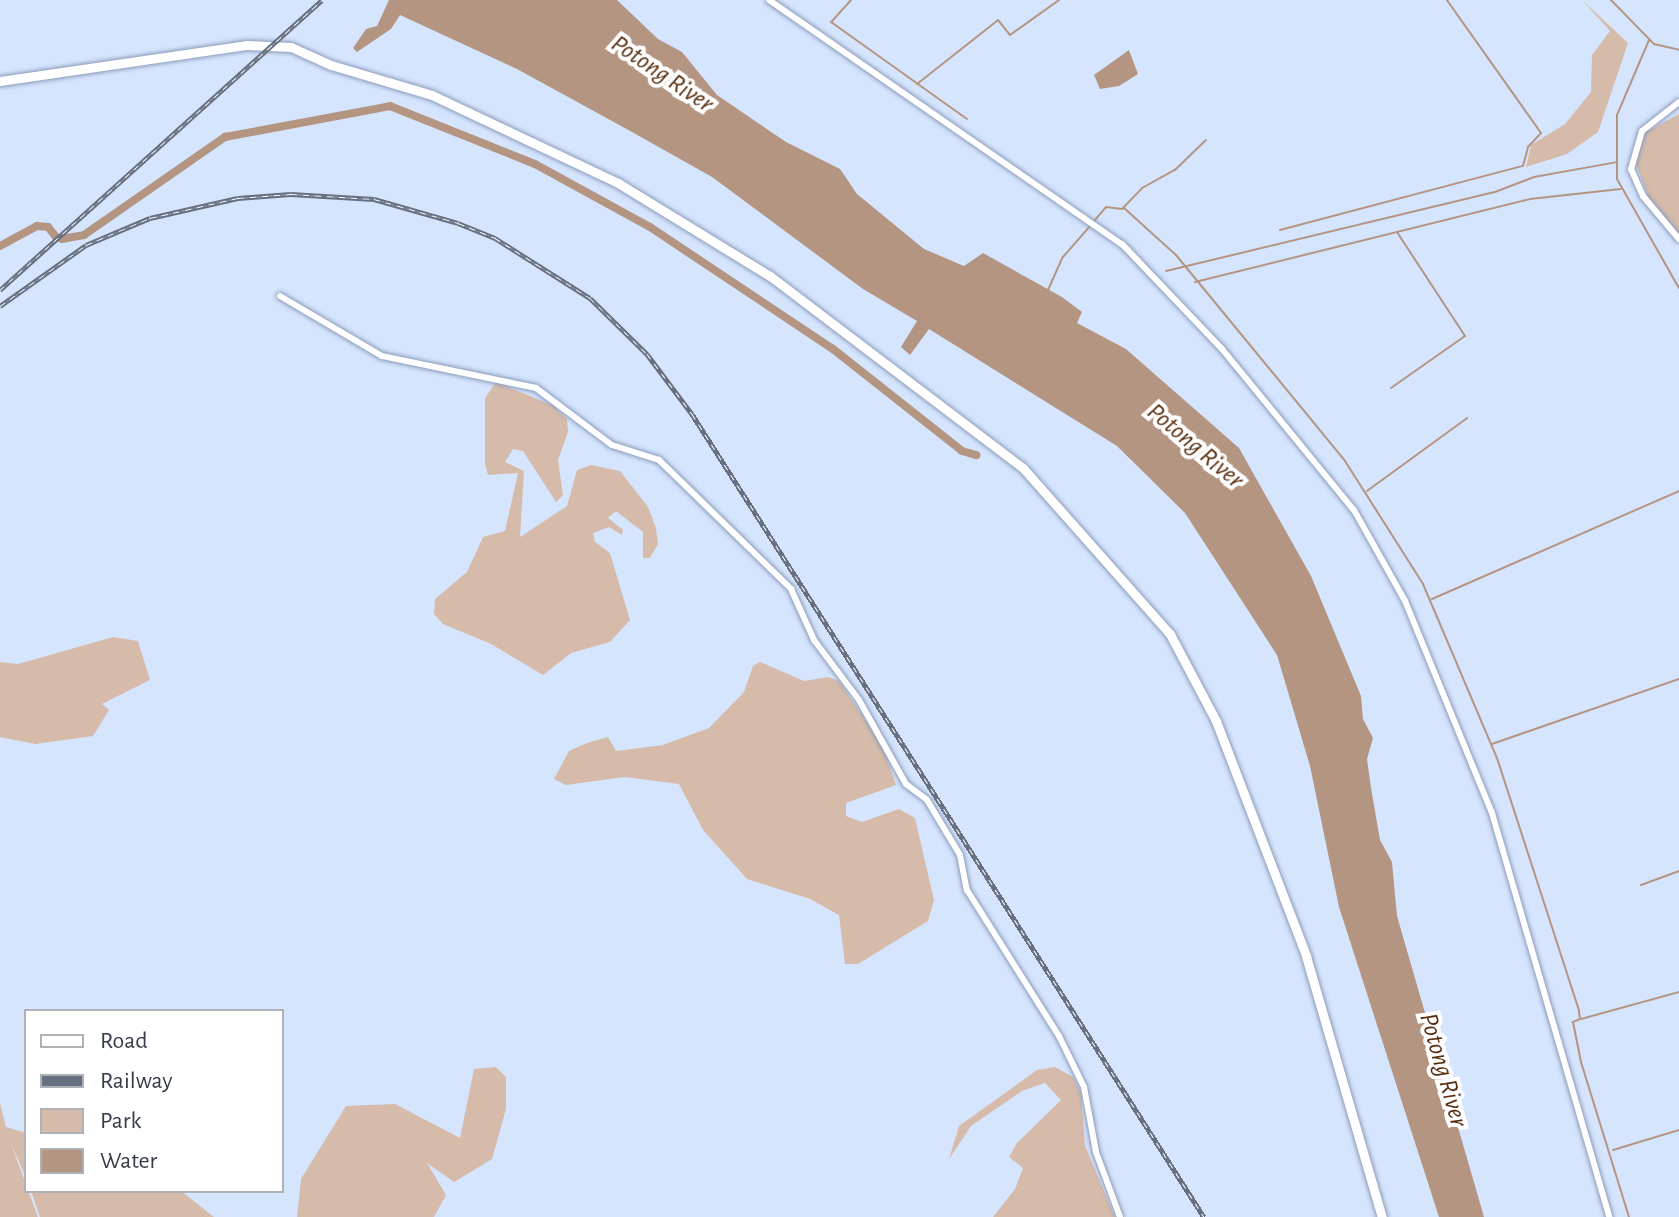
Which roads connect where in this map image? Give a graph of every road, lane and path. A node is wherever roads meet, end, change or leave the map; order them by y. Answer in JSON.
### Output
{"nodes":[{"id":1,"x":769,"y":0,"type":"edge"},
{"id":2,"x":0,"y":81,"type":"edge"},
{"id":3,"x":1679,"y":102,"type":"edge"},
{"id":4,"x":1679,"y":239,"type":"edge"},
{"id":5,"x":280,"y":296,"type":"dead end"},
{"id":6,"x":1120,"y":1217,"type":"edge"},
{"id":7,"x":1382,"y":1217,"type":"edge"},
{"id":8,"x":1609,"y":1217,"type":"edge"}],
"edges":[{"from":1,"to":8,"type":"street"},
{"from":2,"to":7,"type":"main road"},
{"from":3,"to":4,"type":"street"},
{"from":5,"to":6,"type":"street"}]}
